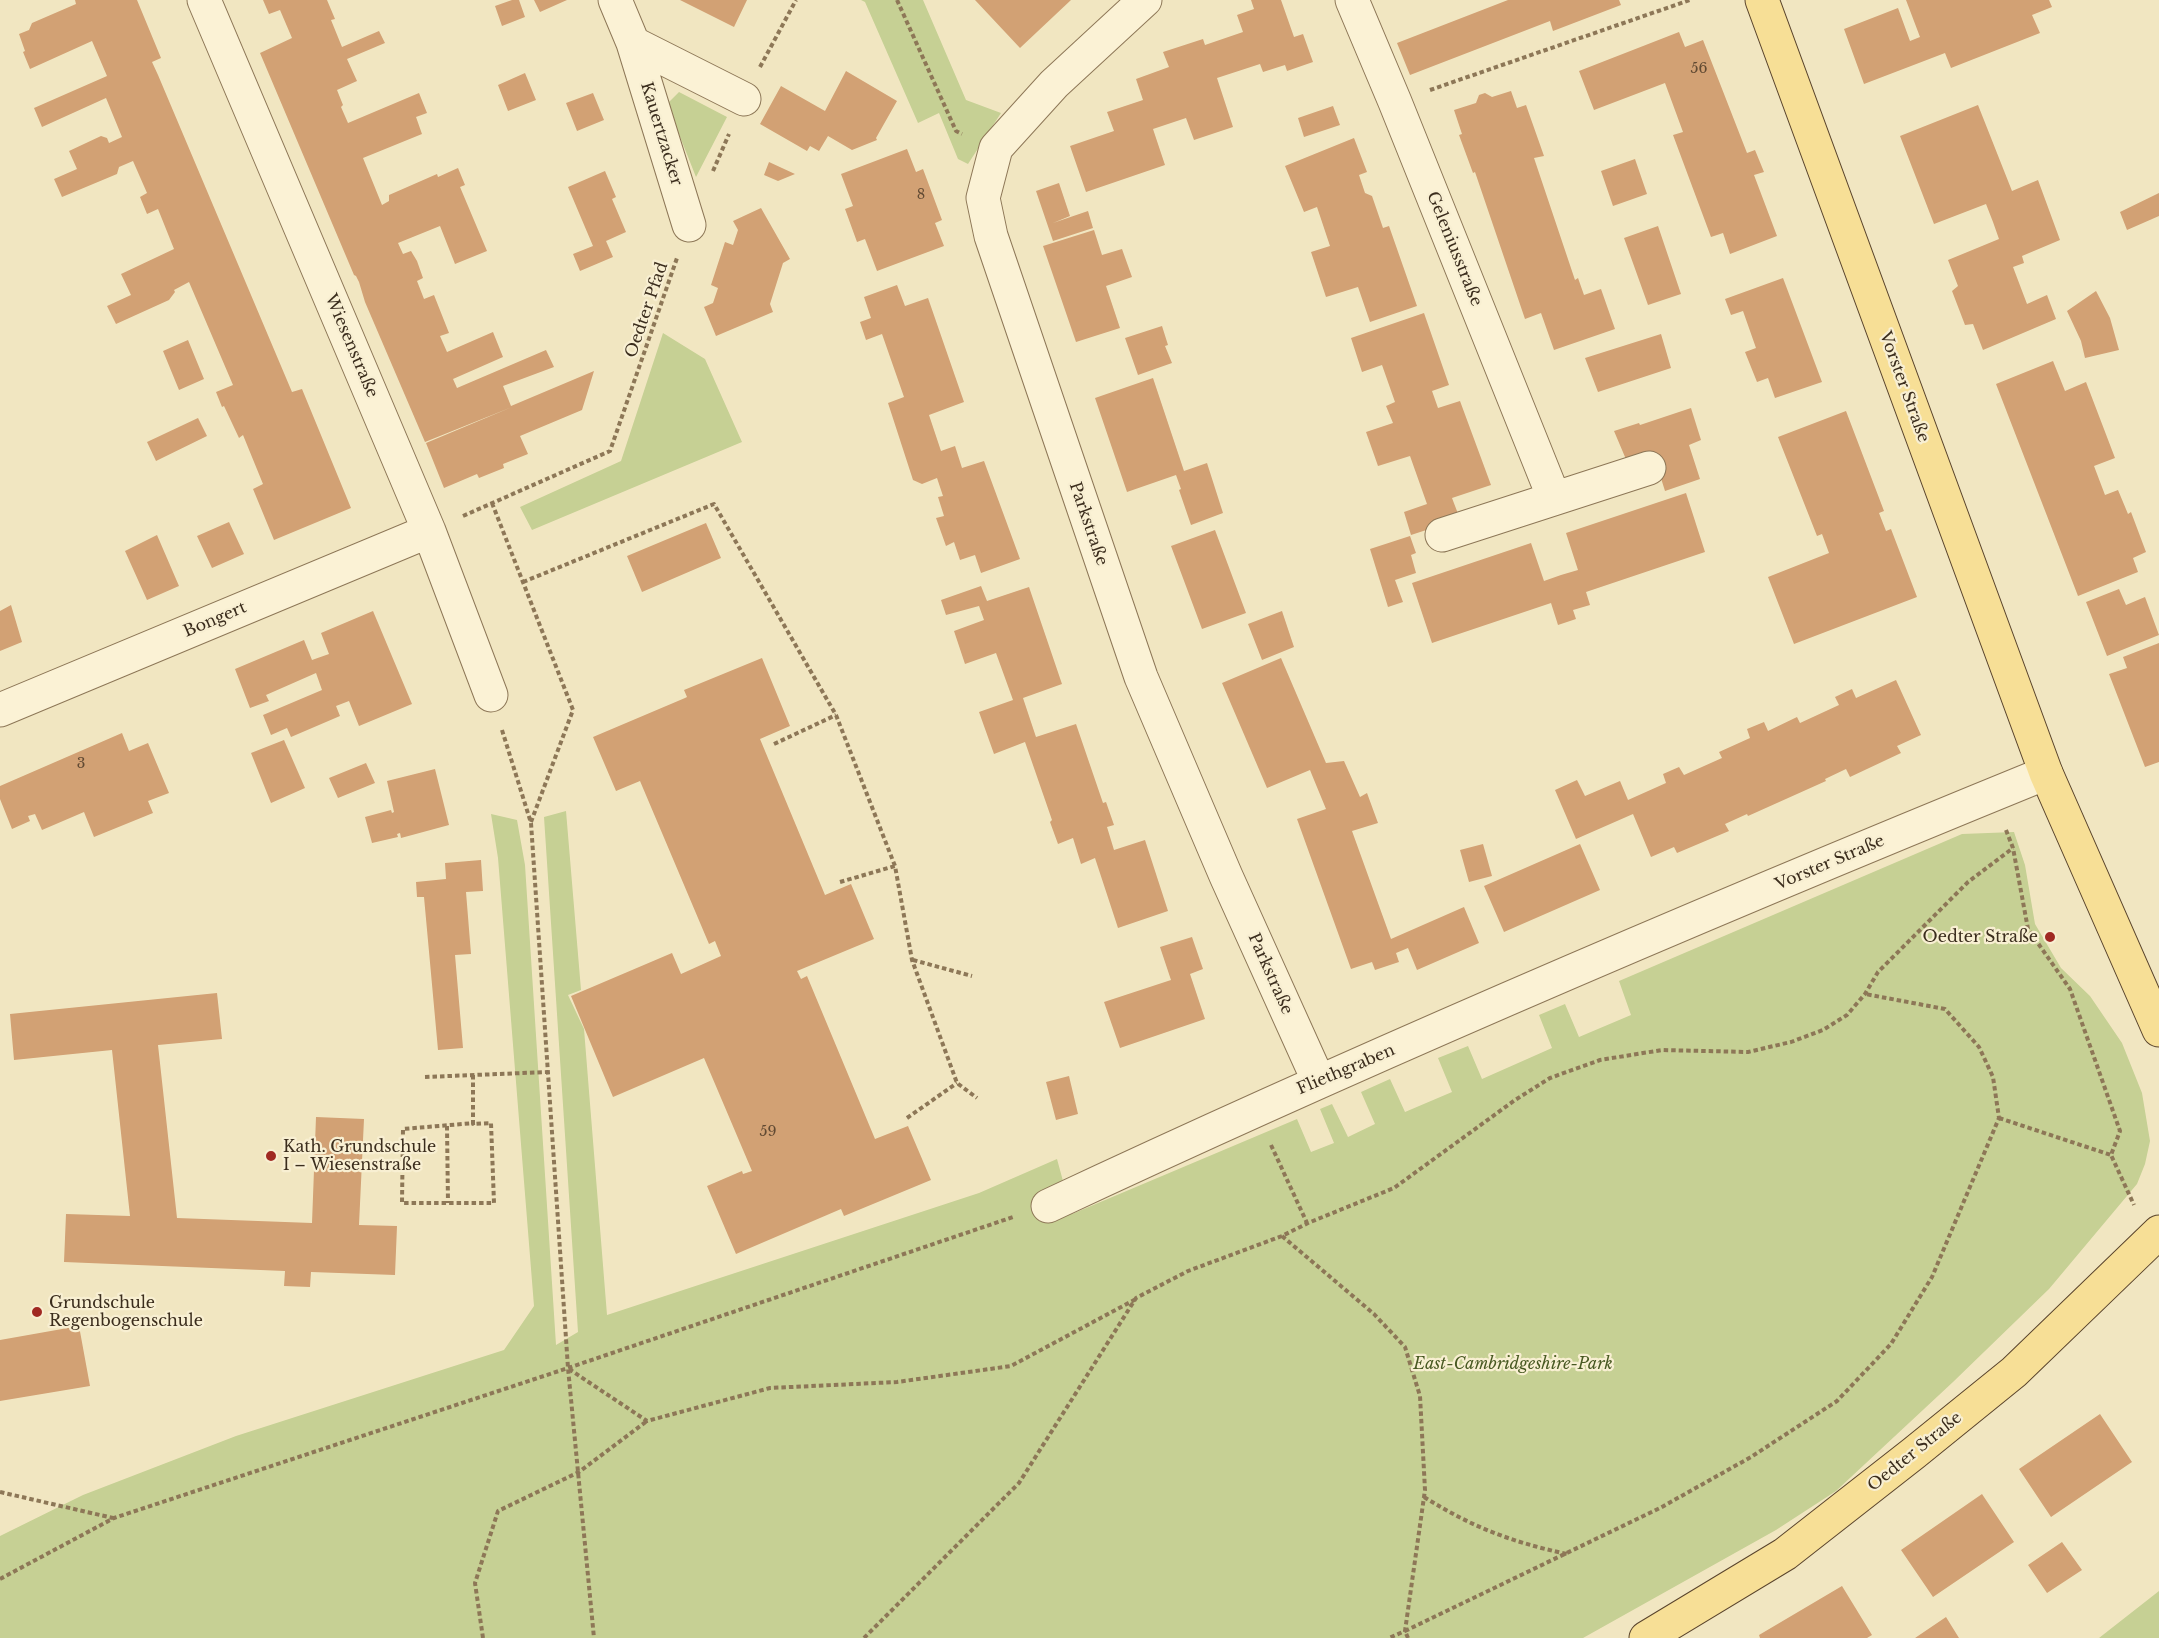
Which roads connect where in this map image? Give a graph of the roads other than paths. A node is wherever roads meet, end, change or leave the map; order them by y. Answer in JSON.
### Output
{"nodes":[{"id":1,"x":204,"y":0,"type":"edge"},
{"id":2,"x":615,"y":0,"type":"edge"},
{"id":3,"x":1145,"y":0,"type":"edge"},
{"id":4,"x":1352,"y":0,"type":"edge"},
{"id":5,"x":1762,"y":0,"type":"edge"},
{"id":6,"x":633,"y":43,"type":"junction"},
{"id":7,"x":744,"y":99,"type":"road end"},
{"id":8,"x":689,"y":225,"type":"road end"},
{"id":9,"x":1649,"y":468,"type":"dead end"},
{"id":10,"x":1554,"y":498,"type":"junction"},
{"id":11,"x":429,"y":531,"type":"junction"},
{"id":12,"x":1442,"y":534,"type":"dead end"},
{"id":13,"x":491,"y":695,"type":"road end"},
{"id":14,"x":0,"y":710,"type":"edge"},
{"id":15,"x":2046,"y":773,"type":"junction"},
{"id":16,"x":1647,"y":939,"type":"joint"},
{"id":17,"x":2159,"y":1030,"type":"edge"},
{"id":18,"x":1319,"y":1082,"type":"junction"},
{"id":19,"x":1048,"y":1206,"type":"road end"},
{"id":20,"x":2155,"y":1236,"type":"edge"},
{"id":21,"x":1646,"y":1638,"type":"edge"}],
"edges":[{"from":1,"to":11,"type":"street","name":"Wiesenstraße"},
{"from":2,"to":6,"type":"street","name":"Kauertzacker"},
{"from":3,"to":18,"type":"street","name":"Parkstraße"},
{"from":4,"to":10,"type":"street","name":"Geleniusstraße"},
{"from":5,"to":15,"type":"main road","name":"Vorster Straße"},
{"from":6,"to":7,"type":"street","name":"Kauertzacker"},
{"from":6,"to":8,"type":"street","name":"Kauertzacker"},
{"from":9,"to":10,"type":"street"},
{"from":10,"to":12,"type":"street"},
{"from":11,"to":13,"type":"street","name":"Wiesenstraße"},
{"from":11,"to":14,"type":"street","name":"Bongert"},
{"from":15,"to":16,"type":"street","name":"Vorster Straße"},
{"from":15,"to":17,"type":"main road","name":"Vorster Straße"},
{"from":16,"to":18,"type":"street","name":"Fliethgraben"},
{"from":18,"to":19,"type":"street","name":"Fliethgraben"},
{"from":20,"to":21,"type":"main road","name":"Oedter Straße"}]}
